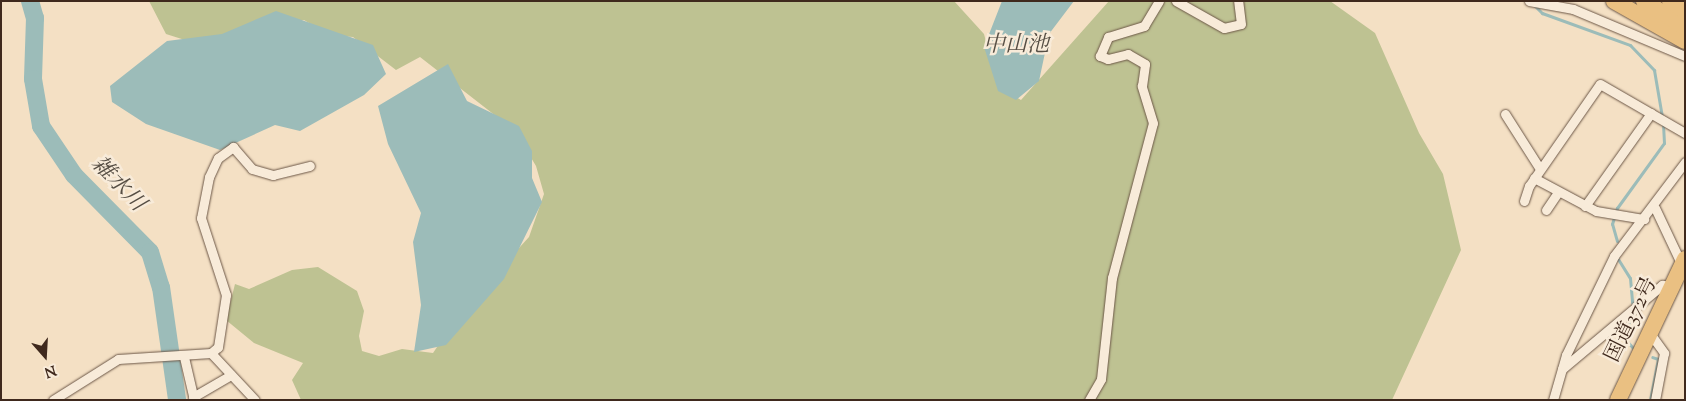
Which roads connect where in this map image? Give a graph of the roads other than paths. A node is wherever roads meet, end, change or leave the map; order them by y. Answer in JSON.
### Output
{"nodes":[{"id":1,"x":1159,"y":1,"type":"edge"},
{"id":2,"x":1176,"y":1,"type":"edge"},
{"id":3,"x":1238,"y":1,"type":"edge"},
{"id":4,"x":1529,"y":1,"type":"edge"},
{"id":5,"x":1614,"y":1,"type":"edge"},
{"id":6,"x":1644,"y":1,"type":"edge"},
{"id":7,"x":1670,"y":1,"type":"edge"},
{"id":8,"x":1575,"y":5,"type":"edge"},
{"id":9,"x":1685,"y":11,"type":"edge"},
{"id":10,"x":1685,"y":27,"type":"edge"},
{"id":11,"x":1685,"y":41,"type":"edge"},
{"id":12,"x":1685,"y":56,"type":"edge"},
{"id":13,"x":1505,"y":114,"type":"dead end"},
{"id":14,"x":1658,"y":117,"type":"junction"},
{"id":15,"x":1685,"y":133,"type":"edge"},
{"id":16,"x":1685,"y":162,"type":"edge"},
{"id":17,"x":310,"y":166,"type":"dead end"},
{"id":18,"x":1540,"y":170,"type":"junction"},
{"id":19,"x":1534,"y":178,"type":"junction"},
{"id":20,"x":1558,"y":192,"type":"junction"},
{"id":21,"x":1524,"y":201,"type":"dead end"},
{"id":22,"x":1585,"y":206,"type":"junction"},
{"id":23,"x":1655,"y":208,"type":"junction"},
{"id":24,"x":1546,"y":210,"type":"dead end"},
{"id":25,"x":1644,"y":219,"type":"junction"},
{"id":26,"x":1683,"y":262,"type":"edge"},
{"id":27,"x":1672,"y":286,"type":"junction"},
{"id":28,"x":1648,"y":332,"type":"junction"},
{"id":29,"x":211,"y":353,"type":"junction"},
{"id":30,"x":184,"y":357,"type":"junction"},
{"id":31,"x":1562,"y":369,"type":"junction"},
{"id":32,"x":231,"y":375,"type":"junction"},
{"id":33,"x":194,"y":398,"type":"edge"},
{"id":34,"x":53,"y":400,"type":"edge"},
{"id":35,"x":255,"y":400,"type":"edge"},
{"id":36,"x":1089,"y":400,"type":"edge"},
{"id":37,"x":1553,"y":400,"type":"edge"},
{"id":38,"x":1618,"y":400,"type":"edge"},
{"id":39,"x":1655,"y":400,"type":"edge"}],
"edges":[{"from":1,"to":36,"type":"street"},
{"from":2,"to":3,"type":"street"},
{"from":4,"to":8,"type":"street"},
{"from":5,"to":11,"type":"highway"},
{"from":6,"to":10,"type":"highway"},
{"from":7,"to":9,"type":"highway"},
{"from":8,"to":12,"type":"street"},
{"from":13,"to":18,"type":"street"},
{"from":14,"to":15,"type":"street"},
{"from":14,"to":18,"type":"street"},
{"from":14,"to":22,"type":"street"},
{"from":16,"to":23,"type":"street"},
{"from":17,"to":29,"type":"street"},
{"from":18,"to":19,"type":"street"},
{"from":19,"to":20,"type":"street"},
{"from":19,"to":21,"type":"street"},
{"from":20,"to":22,"type":"street"},
{"from":20,"to":24,"type":"street"},
{"from":22,"to":25,"type":"street"},
{"from":23,"to":25,"type":"street"},
{"from":23,"to":26,"type":"street"},
{"from":25,"to":31,"type":"street"},
{"from":26,"to":27,"type":"highway","name":"国道372号"},
{"from":27,"to":28,"type":"highway","name":"国道372号"},
{"from":27,"to":31,"type":"street"},
{"from":28,"to":38,"type":"highway","name":"国道372号"},
{"from":28,"to":39,"type":"street"},
{"from":29,"to":30,"type":"street"},
{"from":29,"to":32,"type":"street"},
{"from":30,"to":33,"type":"street"},
{"from":30,"to":34,"type":"street"},
{"from":31,"to":37,"type":"street"},
{"from":32,"to":33,"type":"street"},
{"from":32,"to":35,"type":"street"}]}
